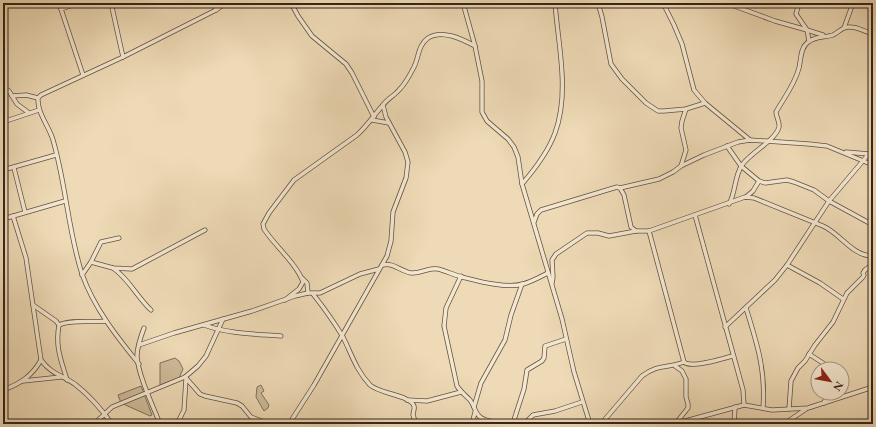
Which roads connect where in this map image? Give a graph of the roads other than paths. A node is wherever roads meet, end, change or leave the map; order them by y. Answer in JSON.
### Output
{"nodes":[{"id":1,"x":59,"y":3,"type":"edge"},
{"id":2,"x":79,"y":3,"type":"edge"},
{"id":3,"x":111,"y":3,"type":"edge"},
{"id":4,"x":214,"y":3,"type":"edge"},
{"id":5,"x":226,"y":3,"type":"edge"},
{"id":6,"x":291,"y":3,"type":"edge"},
{"id":7,"x":463,"y":3,"type":"edge"},
{"id":8,"x":555,"y":3,"type":"edge"},
{"id":9,"x":598,"y":3,"type":"edge"},
{"id":10,"x":663,"y":3,"type":"edge"},
{"id":11,"x":726,"y":3,"type":"edge"},
{"id":12,"x":799,"y":3,"type":"edge"},
{"id":13,"x":853,"y":3,"type":"edge"},
{"id":14,"x":61,"y":9,"type":"junction"},
{"id":15,"x":216,"y":10,"type":"junction"},
{"id":16,"x":844,"y":28,"type":"junction"},
{"id":17,"x":807,"y":30,"type":"junction"},
{"id":18,"x":873,"y":34,"type":"edge"},
{"id":19,"x":824,"y":36,"type":"junction"},
{"id":20,"x":809,"y":41,"type":"junction"},
{"id":21,"x":475,"y":46,"type":"junction"},
{"id":22,"x":123,"y":57,"type":"junction"},
{"id":23,"x":82,"y":75,"type":"junction"},
{"id":24,"x":3,"y":87,"type":"edge"},
{"id":25,"x":12,"y":96,"type":"junction"},
{"id":26,"x":38,"y":98,"type":"junction"},
{"id":27,"x":705,"y":103,"type":"junction"},
{"id":28,"x":383,"y":104,"type":"junction"},
{"id":29,"x":686,"y":109,"type":"junction"},
{"id":30,"x":39,"y":110,"type":"junction"},
{"id":31,"x":29,"y":113,"type":"junction"},
{"id":32,"x":373,"y":118,"type":"junction"},
{"id":33,"x":3,"y":122,"type":"edge"},
{"id":34,"x":389,"y":123,"type":"junction"},
{"id":35,"x":750,"y":140,"type":"junction"},
{"id":36,"x":768,"y":142,"type":"junction"},
{"id":37,"x":727,"y":146,"type":"junction"},
{"id":38,"x":873,"y":149,"type":"edge"},
{"id":39,"x":844,"y":152,"type":"junction"},
{"id":40,"x":869,"y":154,"type":"junction"},
{"id":41,"x":56,"y":155,"type":"junction"},
{"id":42,"x":862,"y":162,"type":"junction"},
{"id":43,"x":873,"y":165,"type":"edge"},
{"id":44,"x":682,"y":166,"type":"junction"},
{"id":45,"x":741,"y":166,"type":"junction"},
{"id":46,"x":14,"y":168,"type":"junction"},
{"id":47,"x":3,"y":170,"type":"edge"},
{"id":48,"x":759,"y":181,"type":"junction"},
{"id":49,"x":522,"y":184,"type":"junction"},
{"id":50,"x":620,"y":188,"type":"junction"},
{"id":51,"x":745,"y":197,"type":"junction"},
{"id":52,"x":65,"y":201,"type":"junction"},
{"id":53,"x":829,"y":201,"type":"junction"},
{"id":54,"x":729,"y":204,"type":"junction"},
{"id":55,"x":25,"y":212,"type":"junction"},
{"id":56,"x":695,"y":215,"type":"junction"},
{"id":57,"x":13,"y":216,"type":"junction"},
{"id":58,"x":3,"y":220,"type":"edge"},
{"id":59,"x":534,"y":222,"type":"junction"},
{"id":60,"x":815,"y":223,"type":"junction"},
{"id":61,"x":873,"y":225,"type":"edge"},
{"id":62,"x":204,"y":230,"type":"dead end"},
{"id":63,"x":636,"y":231,"type":"junction"},
{"id":64,"x":650,"y":231,"type":"junction"},
{"id":65,"x":119,"y":238,"type":"dead end"},
{"id":66,"x":873,"y":256,"type":"edge"},
{"id":67,"x":91,"y":262,"type":"junction"},
{"id":68,"x":873,"y":264,"type":"edge"},
{"id":69,"x":382,"y":265,"type":"junction"},
{"id":70,"x":787,"y":265,"type":"junction"},
{"id":71,"x":113,"y":268,"type":"junction"},
{"id":72,"x":379,"y":269,"type":"junction"},
{"id":73,"x":548,"y":273,"type":"junction"},
{"id":74,"x":82,"y":275,"type":"junction"},
{"id":75,"x":461,"y":276,"type":"junction"},
{"id":76,"x":301,"y":277,"type":"junction"},
{"id":77,"x":522,"y":284,"type":"junction"},
{"id":78,"x":551,"y":284,"type":"junction"},
{"id":79,"x":308,"y":293,"type":"junction"},
{"id":80,"x":313,"y":294,"type":"junction"},
{"id":81,"x":843,"y":299,"type":"junction"},
{"id":82,"x":285,"y":300,"type":"junction"},
{"id":83,"x":33,"y":305,"type":"junction"},
{"id":84,"x":746,"y":308,"type":"junction"},
{"id":85,"x":151,"y":310,"type":"dead end"},
{"id":86,"x":223,"y":319,"type":"junction"},
{"id":87,"x":106,"y":321,"type":"junction"},
{"id":88,"x":59,"y":325,"type":"junction"},
{"id":89,"x":203,"y":325,"type":"junction"},
{"id":90,"x":725,"y":327,"type":"junction"},
{"id":91,"x":144,"y":328,"type":"dead end"},
{"id":92,"x":218,"y":330,"type":"junction"},
{"id":93,"x":281,"y":336,"type":"dead end"},
{"id":94,"x":342,"y":336,"type":"junction"},
{"id":95,"x":566,"y":339,"type":"junction"},
{"id":96,"x":139,"y":345,"type":"junction"},
{"id":97,"x":809,"y":354,"type":"junction"},
{"id":98,"x":734,"y":356,"type":"junction"},
{"id":99,"x":42,"y":360,"type":"junction"},
{"id":100,"x":820,"y":361,"type":"edge"},
{"id":101,"x":684,"y":362,"type":"junction"},
{"id":102,"x":139,"y":364,"type":"junction"},
{"id":103,"x":675,"y":366,"type":"junction"},
{"id":104,"x":61,"y":377,"type":"junction"},
{"id":105,"x":186,"y":378,"type":"junction"},
{"id":106,"x":67,"y":380,"type":"junction"},
{"id":107,"x":22,"y":381,"type":"junction"},
{"id":108,"x":873,"y":387,"type":"edge"},
{"id":109,"x":3,"y":390,"type":"edge"},
{"id":110,"x":147,"y":392,"type":"junction"},
{"id":111,"x":461,"y":392,"type":"junction"},
{"id":112,"x":407,"y":400,"type":"junction"},
{"id":113,"x":420,"y":401,"type":"junction"},
{"id":114,"x":825,"y":401,"type":"edge"},
{"id":115,"x":582,"y":402,"type":"junction"},
{"id":116,"x":824,"y":404,"type":"junction"},
{"id":117,"x":744,"y":405,"type":"junction"},
{"id":118,"x":474,"y":406,"type":"junction"},
{"id":119,"x":735,"y":407,"type":"junction"},
{"id":120,"x":763,"y":408,"type":"junction"},
{"id":121,"x":808,"y":408,"type":"junction"},
{"id":122,"x":414,"y":409,"type":"junction"},
{"id":123,"x":789,"y":409,"type":"junction"},
{"id":124,"x":476,"y":412,"type":"junction"},
{"id":125,"x":104,"y":414,"type":"junction"},
{"id":126,"x":513,"y":423,"type":"edge"},
{"id":127,"x":524,"y":423,"type":"edge"},
{"id":128,"x":94,"y":424,"type":"edge"},
{"id":129,"x":112,"y":424,"type":"edge"},
{"id":130,"x":160,"y":424,"type":"edge"},
{"id":131,"x":177,"y":424,"type":"edge"},
{"id":132,"x":269,"y":424,"type":"edge"},
{"id":133,"x":289,"y":424,"type":"edge"},
{"id":134,"x":416,"y":424,"type":"edge"},
{"id":135,"x":472,"y":424,"type":"edge"},
{"id":136,"x":531,"y":424,"type":"edge"},
{"id":137,"x":590,"y":424,"type":"edge"},
{"id":138,"x":601,"y":424,"type":"edge"},
{"id":139,"x":675,"y":424,"type":"edge"},
{"id":140,"x":734,"y":424,"type":"edge"},
{"id":141,"x":784,"y":424,"type":"edge"}],
"edges":[{"from":1,"to":14,"type":"street"},
{"from":2,"to":14,"type":"street"},
{"from":3,"to":22,"type":"street"},
{"from":4,"to":15,"type":"street"},
{"from":5,"to":15,"type":"street"},
{"from":6,"to":32,"type":"street"},
{"from":7,"to":21,"type":"street"},
{"from":8,"to":49,"type":"street"},
{"from":9,"to":29,"type":"street"},
{"from":10,"to":27,"type":"street"},
{"from":11,"to":17,"type":"street"},
{"from":12,"to":17,"type":"street"},
{"from":13,"to":16,"type":"street"},
{"from":14,"to":23,"type":"street"},
{"from":15,"to":22,"type":"street"},
{"from":16,"to":18,"type":"street"},
{"from":16,"to":19,"type":"street"},
{"from":17,"to":19,"type":"street"},
{"from":17,"to":20,"type":"street"},
{"from":19,"to":20,"type":"street"},
{"from":20,"to":36,"type":"street"},
{"from":21,"to":28,"type":"street"},
{"from":21,"to":49,"type":"street"},
{"from":22,"to":23,"type":"street"},
{"from":23,"to":26,"type":"street"},
{"from":24,"to":25,"type":"street"},
{"from":25,"to":26,"type":"street"},
{"from":25,"to":31,"type":"street"},
{"from":26,"to":30,"type":"street"},
{"from":27,"to":29,"type":"street"},
{"from":27,"to":35,"type":"street"},
{"from":28,"to":32,"type":"street"},
{"from":28,"to":34,"type":"street"},
{"from":29,"to":44,"type":"street"},
{"from":30,"to":31,"type":"street"},
{"from":30,"to":41,"type":"street"},
{"from":31,"to":33,"type":"street"},
{"from":32,"to":34,"type":"street"},
{"from":32,"to":76,"type":"street"},
{"from":34,"to":69,"type":"street"},
{"from":35,"to":36,"type":"street"},
{"from":35,"to":37,"type":"street"},
{"from":36,"to":39,"type":"street"},
{"from":36,"to":45,"type":"street"},
{"from":37,"to":44,"type":"street"},
{"from":37,"to":45,"type":"street"},
{"from":38,"to":40,"type":"street"},
{"from":39,"to":40,"type":"street"},
{"from":39,"to":42,"type":"street"},
{"from":40,"to":42,"type":"street"},
{"from":41,"to":46,"type":"street"},
{"from":41,"to":52,"type":"street"},
{"from":42,"to":43,"type":"street"},
{"from":42,"to":53,"type":"street"},
{"from":44,"to":50,"type":"street"},
{"from":45,"to":48,"type":"street"},
{"from":45,"to":54,"type":"street"},
{"from":46,"to":47,"type":"street"},
{"from":46,"to":55,"type":"street"},
{"from":48,"to":51,"type":"street"},
{"from":48,"to":53,"type":"street"},
{"from":49,"to":59,"type":"street"},
{"from":50,"to":59,"type":"street"},
{"from":50,"to":63,"type":"street"},
{"from":51,"to":54,"type":"street"},
{"from":51,"to":60,"type":"street"},
{"from":52,"to":55,"type":"street"},
{"from":52,"to":74,"type":"street"},
{"from":53,"to":60,"type":"street"},
{"from":53,"to":61,"type":"street"},
{"from":54,"to":56,"type":"street"},
{"from":55,"to":57,"type":"street"},
{"from":56,"to":64,"type":"street"},
{"from":56,"to":90,"type":"street"},
{"from":57,"to":58,"type":"street"},
{"from":57,"to":83,"type":"street"},
{"from":59,"to":73,"type":"street"},
{"from":60,"to":66,"type":"street"},
{"from":60,"to":70,"type":"street"},
{"from":62,"to":71,"type":"street"},
{"from":63,"to":64,"type":"street"},
{"from":63,"to":78,"type":"street"},
{"from":64,"to":101,"type":"street"},
{"from":65,"to":67,"type":"street"},
{"from":67,"to":71,"type":"street"},
{"from":67,"to":74,"type":"street"},
{"from":68,"to":81,"type":"street"},
{"from":69,"to":72,"type":"street"},
{"from":69,"to":75,"type":"street"},
{"from":70,"to":81,"type":"street"},
{"from":70,"to":84,"type":"street"},
{"from":71,"to":85,"type":"street"},
{"from":72,"to":80,"type":"street"},
{"from":72,"to":94,"type":"street"},
{"from":73,"to":77,"type":"street"},
{"from":73,"to":78,"type":"street"},
{"from":74,"to":87,"type":"street"},
{"from":75,"to":77,"type":"street"},
{"from":75,"to":111,"type":"street"},
{"from":76,"to":79,"type":"street"},
{"from":76,"to":82,"type":"street"},
{"from":77,"to":118,"type":"street"},
{"from":78,"to":95,"type":"street"},
{"from":79,"to":80,"type":"street"},
{"from":79,"to":82,"type":"street"},
{"from":80,"to":94,"type":"street"},
{"from":81,"to":97,"type":"street"},
{"from":82,"to":86,"type":"street"},
{"from":83,"to":88,"type":"street"},
{"from":83,"to":99,"type":"street"},
{"from":84,"to":90,"type":"street"},
{"from":84,"to":120,"type":"street"},
{"from":86,"to":89,"type":"street"},
{"from":86,"to":92,"type":"street"},
{"from":87,"to":88,"type":"street"},
{"from":87,"to":102,"type":"street"},
{"from":88,"to":106,"type":"street"},
{"from":89,"to":92,"type":"street"},
{"from":89,"to":96,"type":"street"},
{"from":90,"to":98,"type":"street"},
{"from":91,"to":96,"type":"street"},
{"from":92,"to":93,"type":"street"},
{"from":92,"to":105,"type":"street"},
{"from":94,"to":112,"type":"street"},
{"from":94,"to":133,"type":"street"},
{"from":95,"to":115,"type":"street"},
{"from":95,"to":126,"type":"street"},
{"from":96,"to":102,"type":"street"},
{"from":97,"to":100,"type":"street"},
{"from":97,"to":123,"type":"street"},
{"from":98,"to":101,"type":"street"},
{"from":98,"to":117,"type":"street"},
{"from":99,"to":104,"type":"street"},
{"from":99,"to":107,"type":"street"},
{"from":101,"to":103,"type":"street"},
{"from":102,"to":110,"type":"street"},
{"from":103,"to":138,"type":"street"},
{"from":103,"to":139,"type":"street"},
{"from":104,"to":106,"type":"street"},
{"from":104,"to":107,"type":"street"},
{"from":105,"to":110,"type":"street"},
{"from":105,"to":131,"type":"street"},
{"from":105,"to":132,"type":"street"},
{"from":106,"to":125,"type":"street"},
{"from":107,"to":109,"type":"street"},
{"from":108,"to":116,"type":"street"},
{"from":110,"to":125,"type":"street"},
{"from":110,"to":130,"type":"street"},
{"from":111,"to":113,"type":"street"},
{"from":111,"to":118,"type":"street"},
{"from":112,"to":113,"type":"street"},
{"from":112,"to":122,"type":"street"},
{"from":113,"to":122,"type":"street"},
{"from":114,"to":116,"type":"street"},
{"from":115,"to":127,"type":"street"},
{"from":115,"to":137,"type":"street"},
{"from":116,"to":121,"type":"street"},
{"from":117,"to":119,"type":"street"},
{"from":117,"to":120,"type":"street"},
{"from":118,"to":124,"type":"street"},
{"from":119,"to":139,"type":"street"},
{"from":119,"to":140,"type":"street"},
{"from":120,"to":123,"type":"street"},
{"from":121,"to":123,"type":"street"},
{"from":121,"to":141,"type":"street"},
{"from":122,"to":134,"type":"street"},
{"from":124,"to":126,"type":"street"},
{"from":124,"to":135,"type":"street"},
{"from":125,"to":128,"type":"street"},
{"from":125,"to":129,"type":"street"},
{"from":126,"to":127,"type":"street"},
{"from":127,"to":136,"type":"street"}]}
